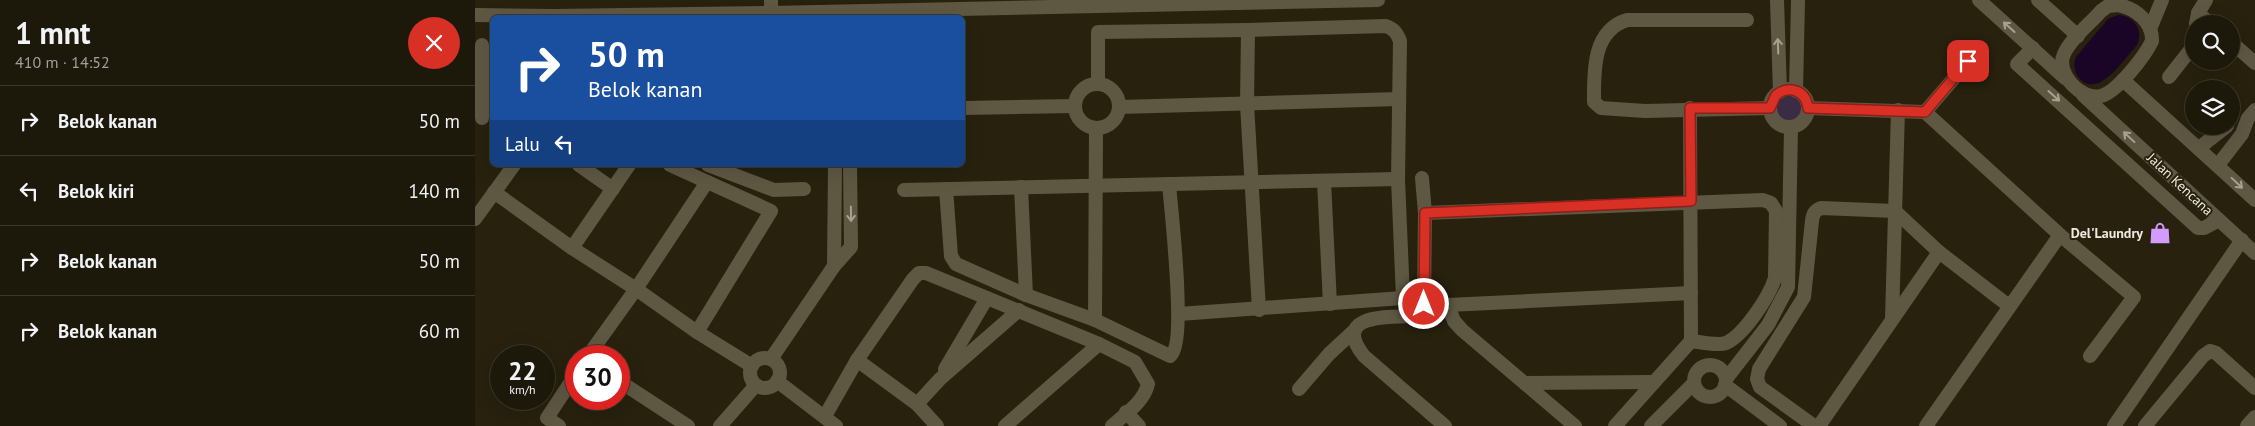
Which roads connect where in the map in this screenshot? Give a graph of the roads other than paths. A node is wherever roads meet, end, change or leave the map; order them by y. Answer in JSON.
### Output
{"nodes":[{"id":1,"x":1378,"y":0,"type":"edge"},
{"id":2,"x":1777,"y":0,"type":"edge"},
{"id":3,"x":1798,"y":0,"type":"edge"},
{"id":4,"x":1979,"y":0,"type":"edge"},
{"id":5,"x":2038,"y":0,"type":"edge"},
{"id":6,"x":2162,"y":0,"type":"edge"},
{"id":7,"x":2206,"y":0,"type":"edge"},
{"id":8,"x":2124,"y":3,"type":"edge"},
{"id":9,"x":878,"y":5,"type":"edge"},
{"id":10,"x":771,"y":6,"type":"edge"},
{"id":11,"x":829,"y":14,"type":"edge"},
{"id":12,"x":845,"y":14,"type":"edge"},
{"id":13,"x":475,"y":15,"type":"edge"},
{"id":14,"x":490,"y":15,"type":"edge"},
{"id":15,"x":576,"y":15,"type":"edge"},
{"id":16,"x":2198,"y":15,"type":"edge"},
{"id":17,"x":1747,"y":20,"type":"dead end"},
{"id":18,"x":2150,"y":29,"type":"junction"},
{"id":19,"x":1248,"y":30,"type":"junction"},
{"id":20,"x":2078,"y":36,"type":"junction"},
{"id":21,"x":483,"y":45,"type":"edge"},
{"id":22,"x":2033,"y":48,"type":"junction"},
{"id":23,"x":1979,"y":49,"type":"dead end"},
{"id":24,"x":2240,"y":50,"type":"edge"},
{"id":25,"x":2185,"y":55,"type":"edge"},
{"id":26,"x":2255,"y":63,"type":"edge"},
{"id":27,"x":2169,"y":77,"type":"dead end"},
{"id":28,"x":2123,"y":80,"type":"junction"},
{"id":29,"x":1098,"y":83,"type":"junction"},
{"id":30,"x":2074,"y":86,"type":"junction"},
{"id":31,"x":1796,"y":90,"type":"junction"},
{"id":32,"x":1779,"y":92,"type":"junction"},
{"id":33,"x":1399,"y":99,"type":"junction"},
{"id":34,"x":1247,"y":104,"type":"junction"},
{"id":35,"x":1074,"y":106,"type":"junction"},
{"id":36,"x":1119,"y":107,"type":"junction"},
{"id":37,"x":965,"y":108,"type":"edge"},
{"id":38,"x":1690,"y":108,"type":"junction"},
{"id":39,"x":1770,"y":108,"type":"junction"},
{"id":40,"x":1808,"y":108,"type":"junction"},
{"id":41,"x":1899,"y":110,"type":"junction"},
{"id":42,"x":1925,"y":112,"type":"junction"},
{"id":43,"x":2251,"y":114,"type":"edge"},
{"id":44,"x":2105,"y":115,"type":"junction"},
{"id":45,"x":483,"y":118,"type":"edge"},
{"id":46,"x":1791,"y":128,"type":"junction"},
{"id":47,"x":1096,"y":129,"type":"junction"},
{"id":48,"x":2091,"y":129,"type":"junction"},
{"id":49,"x":2216,"y":135,"type":"edge"},
{"id":50,"x":2199,"y":148,"type":"junction"},
{"id":51,"x":2218,"y":166,"type":"junction"},
{"id":52,"x":512,"y":167,"type":"edge"},
{"id":53,"x":582,"y":167,"type":"edge"},
{"id":54,"x":628,"y":167,"type":"edge"},
{"id":55,"x":674,"y":167,"type":"edge"},
{"id":56,"x":713,"y":167,"type":"edge"},
{"id":57,"x":835,"y":167,"type":"edge"},
{"id":58,"x":850,"y":167,"type":"edge"},
{"id":59,"x":1422,"y":178,"type":"dead end"},
{"id":60,"x":1398,"y":179,"type":"junction"},
{"id":61,"x":1324,"y":181,"type":"junction"},
{"id":62,"x":707,"y":182,"type":"junction"},
{"id":63,"x":1252,"y":183,"type":"junction"},
{"id":64,"x":1097,"y":184,"type":"junction"},
{"id":65,"x":1169,"y":184,"type":"junction"},
{"id":66,"x":1021,"y":187,"type":"junction"},
{"id":67,"x":613,"y":188,"type":"junction"},
{"id":68,"x":804,"y":189,"type":"dead end"},
{"id":69,"x":947,"y":189,"type":"junction"},
{"id":70,"x":904,"y":190,"type":"dead end"},
{"id":71,"x":494,"y":192,"type":"junction"},
{"id":72,"x":2255,"y":200,"type":"edge"},
{"id":73,"x":1691,"y":201,"type":"junction"},
{"id":74,"x":1895,"y":210,"type":"junction"},
{"id":75,"x":1425,"y":213,"type":"junction"},
{"id":76,"x":475,"y":219,"type":"edge"},
{"id":77,"x":2219,"y":220,"type":"junction"},
{"id":78,"x":2060,"y":235,"type":"junction"},
{"id":79,"x":2242,"y":240,"type":"junction"},
{"id":80,"x":572,"y":248,"type":"junction"},
{"id":81,"x":1939,"y":252,"type":"junction"},
{"id":82,"x":2255,"y":253,"type":"edge"},
{"id":83,"x":834,"y":266,"type":"junction"},
{"id":84,"x":636,"y":289,"type":"junction"},
{"id":85,"x":1691,"y":293,"type":"junction"},
{"id":86,"x":1026,"y":295,"type":"junction"},
{"id":87,"x":987,"y":298,"type":"junction"},
{"id":88,"x":1330,"y":304,"type":"junction"},
{"id":89,"x":1424,"y":304,"type":"junction"},
{"id":90,"x":1448,"y":305,"type":"junction"},
{"id":91,"x":2009,"y":306,"type":"junction"},
{"id":92,"x":1019,"y":310,"type":"junction"},
{"id":93,"x":1259,"y":310,"type":"junction"},
{"id":94,"x":1179,"y":314,"type":"junction"},
{"id":95,"x":1095,"y":320,"type":"junction"},
{"id":96,"x":1892,"y":320,"type":"junction"},
{"id":97,"x":1355,"y":330,"type":"junction"},
{"id":98,"x":697,"y":332,"type":"junction"},
{"id":99,"x":1691,"y":341,"type":"junction"},
{"id":100,"x":1099,"y":344,"type":"junction"},
{"id":101,"x":596,"y":345,"type":"edge"},
{"id":102,"x":2090,"y":356,"type":"dead end"},
{"id":103,"x":771,"y":359,"type":"junction"},
{"id":104,"x":857,"y":360,"type":"junction"},
{"id":105,"x":752,"y":366,"type":"junction"},
{"id":106,"x":940,"y":379,"type":"junction"},
{"id":107,"x":777,"y":381,"type":"junction"},
{"id":108,"x":1653,"y":382,"type":"junction"},
{"id":109,"x":1725,"y":382,"type":"junction"},
{"id":110,"x":1525,"y":383,"type":"junction"},
{"id":111,"x":1694,"y":383,"type":"junction"},
{"id":112,"x":755,"y":385,"type":"junction"},
{"id":113,"x":630,"y":388,"type":"edge"},
{"id":114,"x":2255,"y":388,"type":"edge"},
{"id":115,"x":1299,"y":389,"type":"dead end"},
{"id":116,"x":565,"y":391,"type":"edge"},
{"id":117,"x":917,"y":404,"type":"junction"},
{"id":118,"x":1126,"y":412,"type":"junction"},
{"id":119,"x":825,"y":416,"type":"junction"},
{"id":120,"x":2255,"y":417,"type":"edge"},
{"id":121,"x":559,"y":426,"type":"edge"},
{"id":122,"x":688,"y":426,"type":"edge"},
{"id":123,"x":720,"y":426,"type":"edge"},
{"id":124,"x":837,"y":426,"type":"edge"},
{"id":125,"x":937,"y":426,"type":"edge"},
{"id":126,"x":1005,"y":426,"type":"edge"},
{"id":127,"x":1111,"y":426,"type":"edge"},
{"id":128,"x":1139,"y":426,"type":"edge"},
{"id":129,"x":1445,"y":426,"type":"edge"},
{"id":130,"x":1575,"y":426,"type":"edge"},
{"id":131,"x":1615,"y":426,"type":"edge"},
{"id":132,"x":1651,"y":426,"type":"edge"},
{"id":133,"x":1780,"y":426,"type":"edge"},
{"id":134,"x":1814,"y":426,"type":"edge"},
{"id":135,"x":1819,"y":426,"type":"edge"},
{"id":136,"x":1926,"y":426,"type":"edge"},
{"id":137,"x":2114,"y":426,"type":"edge"},
{"id":138,"x":2145,"y":426,"type":"edge"},
{"id":139,"x":2247,"y":426,"type":"edge"}],
"edges":[{"from":1,"to":9,"type":"street"},
{"from":32,"to":2,"type":"street","one_way":true},
{"from":3,"to":31,"type":"street"},
{"from":22,"to":4,"type":"street","name":"Jalan Kencana","one_way":true},
{"from":5,"to":20,"type":"street"},
{"from":6,"to":18,"type":"street"},
{"from":7,"to":16,"type":"street"},
{"from":8,"to":18,"type":"street"},
{"from":8,"to":20,"type":"street"},
{"from":9,"to":12,"type":"street"},
{"from":10,"to":11,"type":"street"},
{"from":10,"to":15,"type":"street"},
{"from":11,"to":12,"type":"street"},
{"from":13,"to":14,"type":"street"},
{"from":17,"to":38,"type":"street"},
{"from":18,"to":28,"type":"street"},
{"from":19,"to":29,"type":"street"},
{"from":19,"to":33,"type":"street"},
{"from":19,"to":34,"type":"street"},
{"from":20,"to":30,"type":"street"},
{"from":21,"to":45,"type":"street"},
{"from":22,"to":30,"type":"street","name":"Jalan Kencana"},
{"from":22,"to":48,"type":"street","one_way":true},
{"from":23,"to":42,"type":"street"},
{"from":24,"to":26,"type":"street"},
{"from":25,"to":27,"type":"street"},
{"from":28,"to":30,"type":"street"},
{"from":28,"to":50,"type":"street"},
{"from":29,"to":35,"type":"street"},
{"from":29,"to":36,"type":"street"},
{"from":30,"to":44,"type":"street","name":"Jalan Kencana"},
{"from":31,"to":32,"type":"street"},
{"from":31,"to":40,"type":"street"},
{"from":32,"to":39,"type":"street"},
{"from":33,"to":34,"type":"street"},
{"from":33,"to":60,"type":"street"},
{"from":34,"to":36,"type":"street"},
{"from":34,"to":63,"type":"street"},
{"from":35,"to":37,"type":"street"},
{"from":35,"to":47,"type":"street"},
{"from":36,"to":47,"type":"street"},
{"from":38,"to":39,"type":"street"},
{"from":38,"to":73,"type":"street"},
{"from":39,"to":46,"type":"street"},
{"from":40,"to":41,"type":"street"},
{"from":40,"to":46,"type":"street"},
{"from":41,"to":42,"type":"street"},
{"from":41,"to":74,"type":"street"},
{"from":42,"to":78,"type":"street"},
{"from":43,"to":51,"type":"street"},
{"from":44,"to":48,"type":"street"},
{"from":77,"to":44,"type":"street","name":"Jalan Kencana","one_way":true},
{"from":46,"to":109,"type":"street"},
{"from":47,"to":64,"type":"street"},
{"from":48,"to":77,"type":"street"},
{"from":49,"to":50,"type":"street"},
{"from":50,"to":51,"type":"street"},
{"from":51,"to":72,"type":"street","one_way":true},
{"from":52,"to":71,"type":"street"},
{"from":53,"to":67,"type":"street"},
{"from":54,"to":67,"type":"street"},
{"from":55,"to":62,"type":"street"},
{"from":56,"to":68,"type":"street"},
{"from":57,"to":83,"type":"street"},
{"from":58,"to":83,"type":"street","one_way":true},
{"from":59,"to":75,"type":"street"},
{"from":60,"to":61,"type":"street"},
{"from":60,"to":88,"type":"street"},
{"from":61,"to":63,"type":"street"},
{"from":61,"to":88,"type":"street"},
{"from":62,"to":84,"type":"street"},
{"from":62,"to":98,"type":"street"},
{"from":63,"to":65,"type":"street"},
{"from":63,"to":93,"type":"street"},
{"from":64,"to":65,"type":"street"},
{"from":64,"to":66,"type":"street"},
{"from":64,"to":95,"type":"street"},
{"from":65,"to":94,"type":"street"},
{"from":66,"to":69,"type":"street"},
{"from":66,"to":86,"type":"street"},
{"from":67,"to":80,"type":"street"},
{"from":69,"to":70,"type":"street"},
{"from":69,"to":86,"type":"street"},
{"from":71,"to":76,"type":"street"},
{"from":71,"to":80,"type":"street"},
{"from":73,"to":75,"type":"street"},
{"from":73,"to":85,"type":"street"},
{"from":73,"to":99,"type":"street"},
{"from":74,"to":81,"type":"street"},
{"from":74,"to":96,"type":"street"},
{"from":74,"to":134,"type":"street"},
{"from":75,"to":89,"type":"street"},
{"from":77,"to":79,"type":"street","name":"Jalan Kencana"},
{"from":78,"to":91,"type":"street"},
{"from":78,"to":102,"type":"street"},
{"from":79,"to":82,"type":"street","name":"Jalan Kencana"},
{"from":79,"to":137,"type":"street"},
{"from":80,"to":84,"type":"street"},
{"from":81,"to":91,"type":"street"},
{"from":81,"to":96,"type":"street"},
{"from":83,"to":103,"type":"street"},
{"from":84,"to":98,"type":"street"},
{"from":84,"to":101,"type":"street"},
{"from":85,"to":90,"type":"street"},
{"from":85,"to":99,"type":"street"},
{"from":86,"to":95,"type":"street"},
{"from":87,"to":92,"type":"street"},
{"from":87,"to":104,"type":"street"},
{"from":87,"to":106,"type":"street"},
{"from":88,"to":93,"type":"street"},
{"from":89,"to":90,"type":"street"},
{"from":89,"to":97,"type":"street"},
{"from":90,"to":110,"type":"street"},
{"from":91,"to":136,"type":"street"},
{"from":92,"to":100,"type":"street"},
{"from":92,"to":106,"type":"street"},
{"from":93,"to":94,"type":"street"},
{"from":94,"to":95,"type":"street"},
{"from":96,"to":135,"type":"street"},
{"from":97,"to":115,"type":"street"},
{"from":97,"to":129,"type":"street"},
{"from":98,"to":105,"type":"street"},
{"from":99,"to":108,"type":"street"},
{"from":100,"to":118,"type":"street"},
{"from":100,"to":126,"type":"street"},
{"from":103,"to":105,"type":"street"},
{"from":103,"to":107,"type":"street"},
{"from":104,"to":117,"type":"street"},
{"from":104,"to":119,"type":"street"},
{"from":105,"to":112,"type":"street"},
{"from":106,"to":117,"type":"street"},
{"from":107,"to":112,"type":"street"},
{"from":107,"to":119,"type":"street"},
{"from":108,"to":110,"type":"street"},
{"from":108,"to":131,"type":"street"},
{"from":109,"to":111,"type":"street"},
{"from":109,"to":111,"type":"street"},
{"from":109,"to":133,"type":"street"},
{"from":110,"to":130,"type":"street"},
{"from":111,"to":132,"type":"street"},
{"from":112,"to":123,"type":"street"},
{"from":113,"to":122,"type":"street"},
{"from":114,"to":138,"type":"street"},
{"from":116,"to":121,"type":"street"},
{"from":117,"to":125,"type":"street"},
{"from":118,"to":127,"type":"street"},
{"from":118,"to":128,"type":"street"},
{"from":119,"to":124,"type":"street"},
{"from":120,"to":139,"type":"street"}]}
